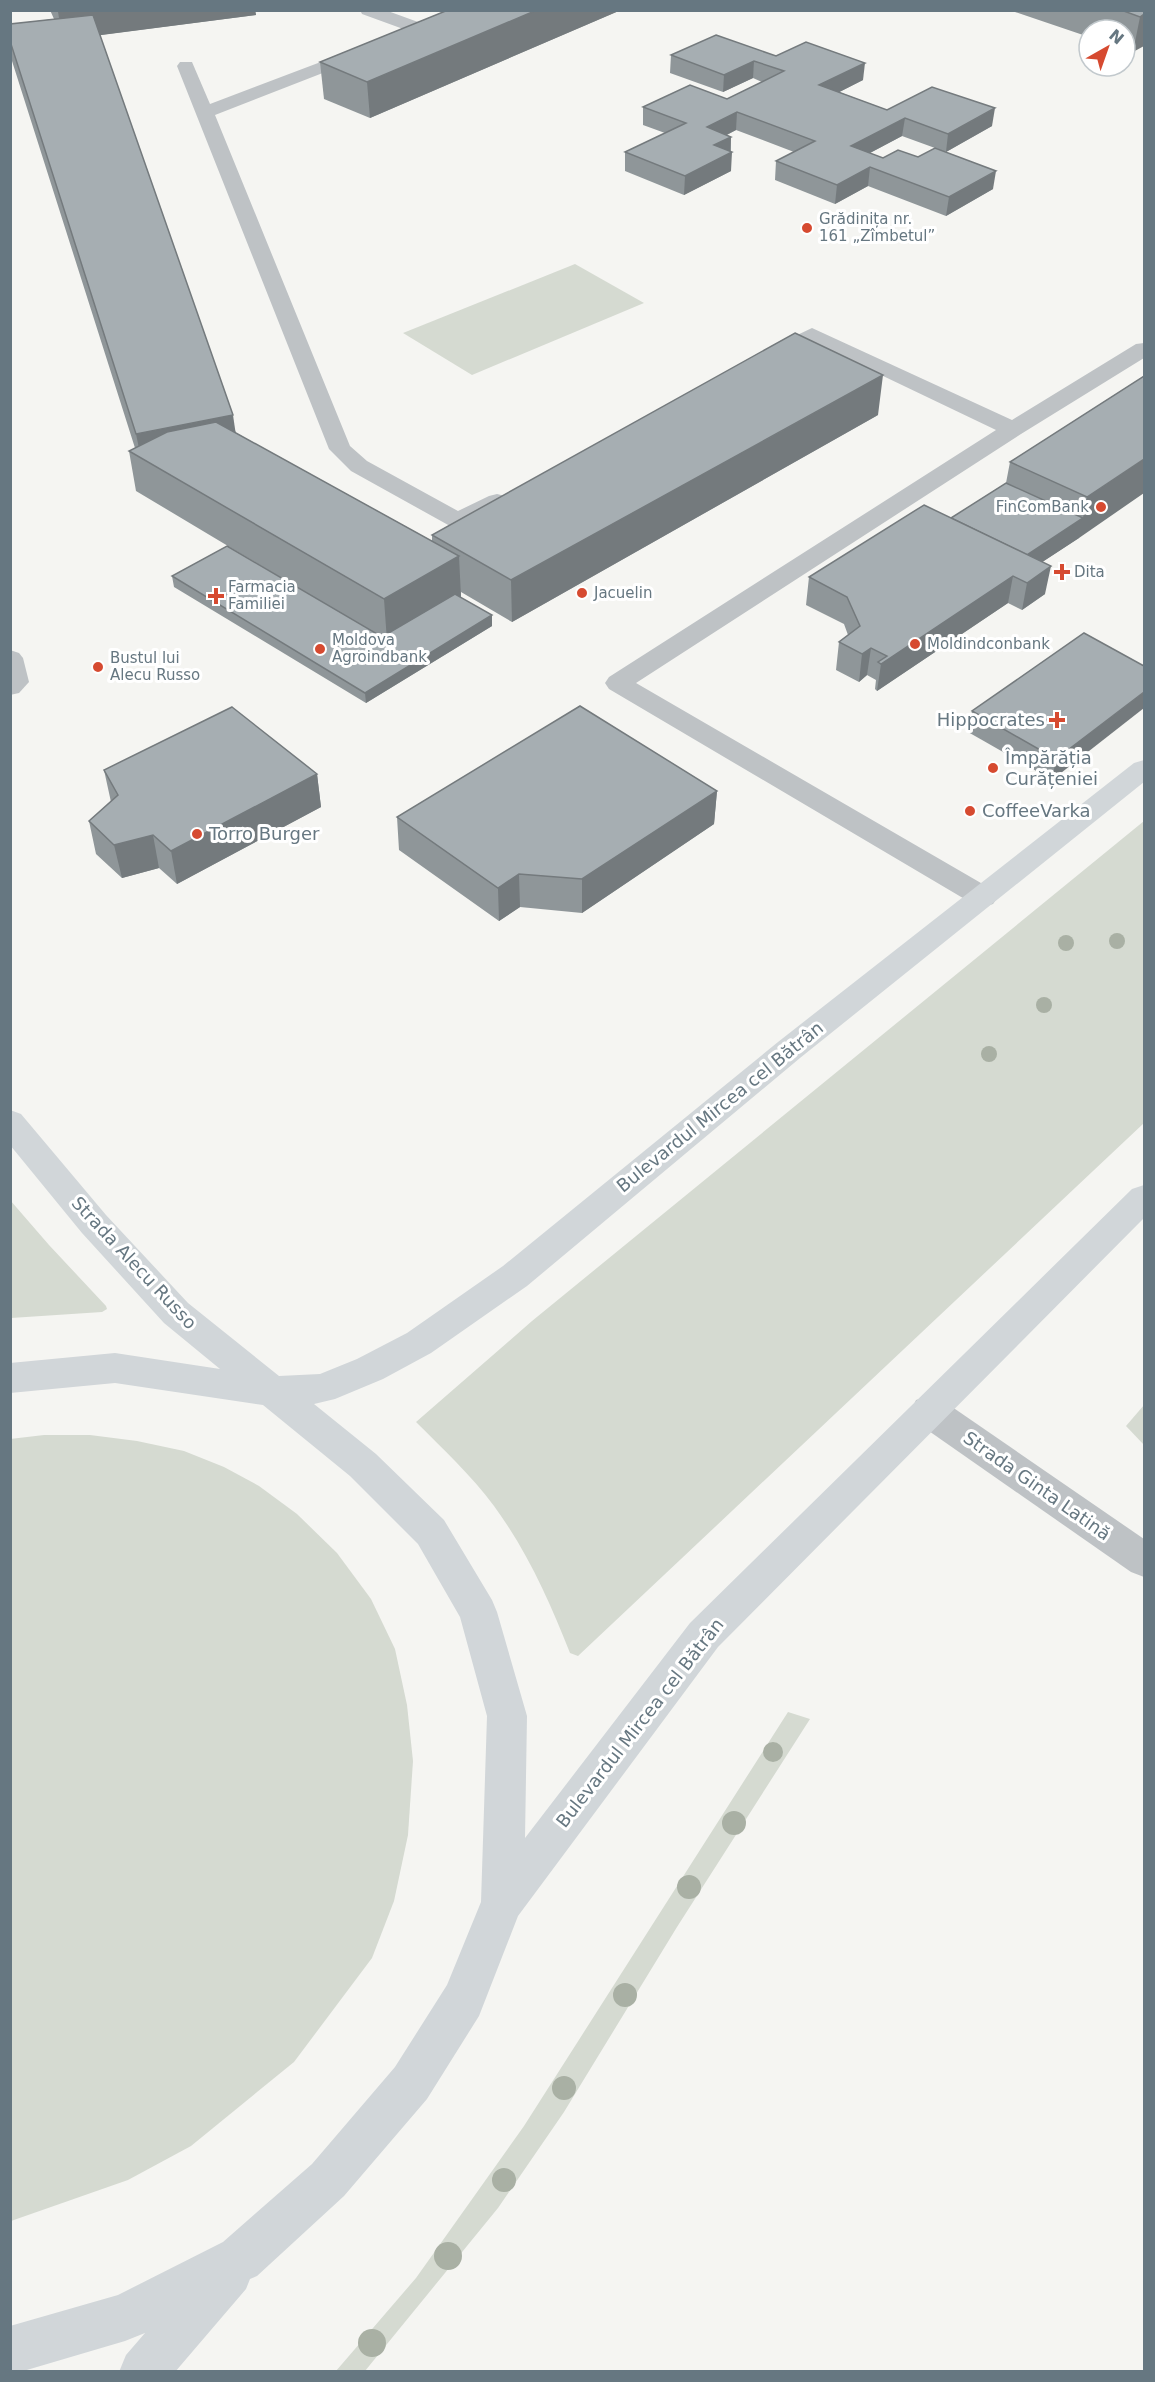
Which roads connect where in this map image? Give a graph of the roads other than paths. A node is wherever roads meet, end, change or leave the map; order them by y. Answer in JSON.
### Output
{"nodes":[{"id":1,"x":368,"y":10,"type":"edge"},
{"id":2,"x":442,"y":24,"type":"edge"},
{"id":3,"x":423,"y":30,"type":"junction"},
{"id":4,"x":401,"y":38,"type":"edge"},
{"id":5,"x":379,"y":46,"type":"edge"},
{"id":6,"x":186,"y":66,"type":"dead end"},
{"id":7,"x":206,"y":112,"type":"junction"},
{"id":8,"x":1144,"y":349,"type":"edge"},
{"id":9,"x":750,"y":367,"type":"edge"},
{"id":10,"x":1013,"y":429,"type":"junction"},
{"id":11,"x":521,"y":488,"type":"edge"},
{"id":12,"x":10,"y":657,"type":"edge"},
{"id":13,"x":10,"y":687,"type":"edge"},
{"id":14,"x":1144,"y":769,"type":"edge"},
{"id":15,"x":983,"y":897,"type":"junction"},
{"id":16,"x":10,"y":1122,"type":"edge"},
{"id":17,"x":1144,"y":1198,"type":"edge"},
{"id":18,"x":10,"y":1378,"type":"edge"},
{"id":19,"x":270,"y":1391,"type":"junction"},
{"id":20,"x":929,"y":1411,"type":"junction"},
{"id":21,"x":1144,"y":1560,"type":"edge"},
{"id":22,"x":502,"y":1902,"type":"junction"},
{"id":23,"x":240,"y":2259,"type":"junction"},
{"id":24,"x":10,"y":2350,"type":"edge"},
{"id":25,"x":143,"y":2372,"type":"edge"}],
"edges":[{"from":1,"to":3,"type":"street"},
{"from":2,"to":3,"type":"street"},
{"from":3,"to":4,"type":"street"},
{"from":5,"to":7,"type":"street"},
{"from":6,"to":7,"type":"street"},
{"from":7,"to":11,"type":"street"},
{"from":8,"to":10,"type":"street"},
{"from":9,"to":10,"type":"street"},
{"from":10,"to":15,"type":"street"},
{"from":12,"to":13,"type":"street"},
{"from":14,"to":15,"type":"main road","name":"Bulevardul Mircea cel Bătrân"},
{"from":15,"to":19,"type":"main road","name":"Bulevardul Mircea cel Bătrân"},
{"from":16,"to":19,"type":"main road","name":"Strada Alecu Russo"},
{"from":17,"to":20,"type":"main road","name":"Bulevardul Mircea cel Bătrân"},
{"from":18,"to":19,"type":"main road","name":"Bulevardul Mircea cel Bătrân"},
{"from":19,"to":22,"type":"main road","name":"Strada Alecu Russo"},
{"from":20,"to":21,"type":"street","name":"Strada Ginta Latină"},
{"from":20,"to":22,"type":"main road","name":"Bulevardul Mircea cel Bătrân"},
{"from":22,"to":23,"type":"main road"},
{"from":23,"to":24,"type":"main road"},
{"from":23,"to":25,"type":"main road"}]}
